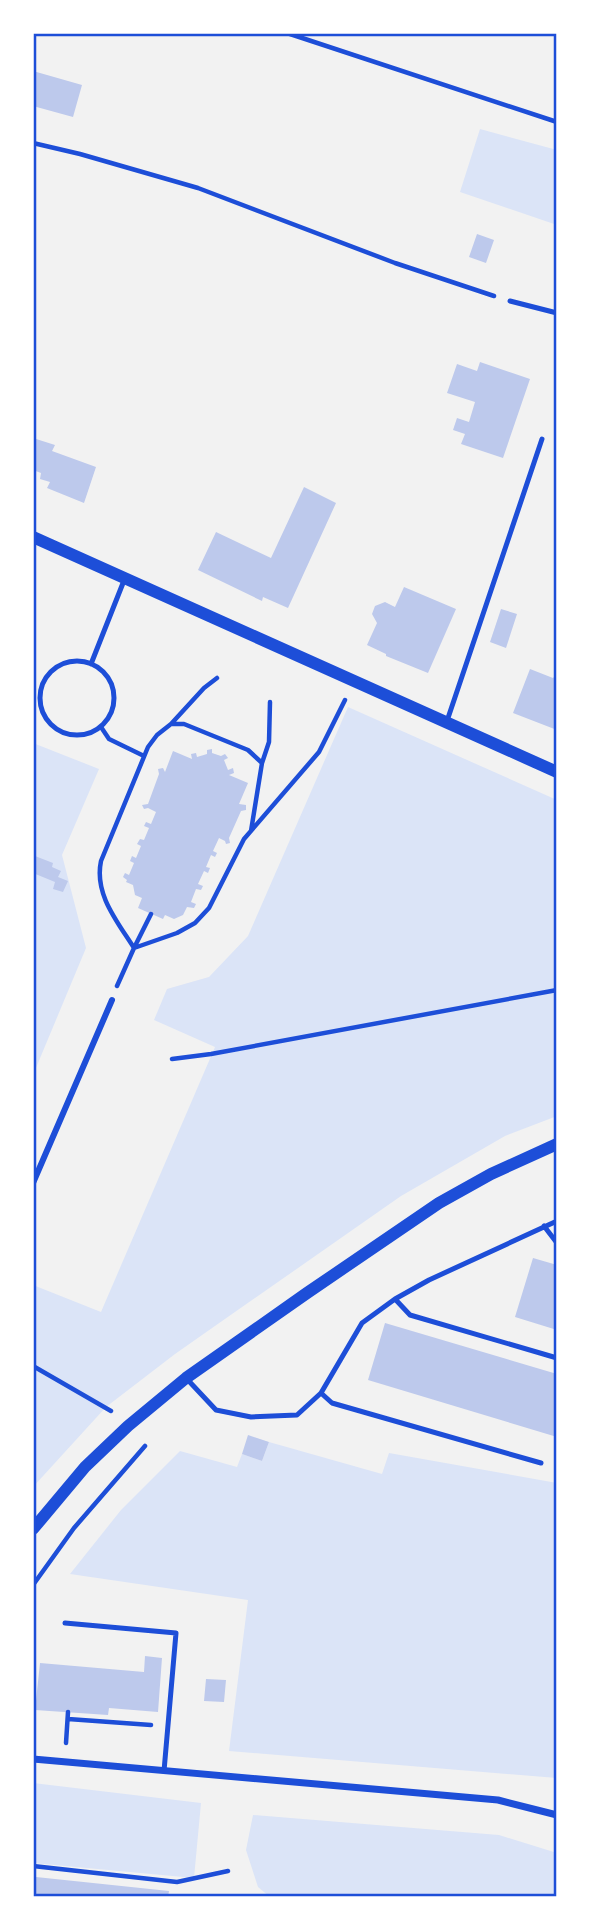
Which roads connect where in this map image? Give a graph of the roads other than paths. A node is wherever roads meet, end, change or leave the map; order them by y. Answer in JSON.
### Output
{"nodes":[{"id":1,"x":510,"y":301,"type":"road end"},
{"id":2,"x":557,"y":313,"type":"edge"},
{"id":3,"x":542,"y":439,"type":"dead end"},
{"id":4,"x":33,"y":537,"type":"edge"},
{"id":5,"x":125,"y":578,"type":"junction"},
{"id":6,"x":91,"y":664,"type":"junction"},
{"id":7,"x":41,"y":709,"type":"junction"},
{"id":8,"x":33,"y":712,"type":"edge"},
{"id":9,"x":446,"y":722,"type":"junction"},
{"id":10,"x":557,"y":772,"type":"edge"},
{"id":11,"x":112,"y":1000,"type":"dead end"},
{"id":12,"x":557,"y":1144,"type":"edge"},
{"id":13,"x":33,"y":1183,"type":"edge"},
{"id":14,"x":557,"y":1221,"type":"edge"},
{"id":15,"x":544,"y":1226,"type":"junction"},
{"id":16,"x":557,"y":1243,"type":"edge"},
{"id":17,"x":395,"y":1299,"type":"junction"},
{"id":18,"x":557,"y":1358,"type":"edge"},
{"id":19,"x":186,"y":1378,"type":"junction"},
{"id":20,"x":321,"y":1393,"type":"junction"},
{"id":21,"x":541,"y":1463,"type":"dead end"},
{"id":22,"x":33,"y":1529,"type":"edge"},
{"id":23,"x":65,"y":1623,"type":"dead end"},
{"id":24,"x":33,"y":1759,"type":"edge"},
{"id":25,"x":164,"y":1771,"type":"junction"},
{"id":26,"x":557,"y":1815,"type":"edge"}],
"edges":[{"from":1,"to":2,"type":"lane"},
{"from":3,"to":9,"type":"lane"},
{"from":4,"to":5,"type":"street"},
{"from":5,"to":6,"type":"lane"},
{"from":5,"to":9,"type":"street"},
{"from":6,"to":7,"type":"lane"},
{"from":6,"to":7,"type":"lane"},
{"from":7,"to":8,"type":"lane"},
{"from":9,"to":10,"type":"street"},
{"from":11,"to":13,"type":"street"},
{"from":12,"to":19,"type":"street"},
{"from":14,"to":15,"type":"lane"},
{"from":15,"to":16,"type":"lane"},
{"from":15,"to":17,"type":"lane"},
{"from":17,"to":18,"type":"lane"},
{"from":17,"to":20,"type":"lane"},
{"from":19,"to":20,"type":"lane"},
{"from":19,"to":22,"type":"street"},
{"from":20,"to":21,"type":"lane"},
{"from":23,"to":25,"type":"lane"},
{"from":24,"to":25,"type":"street"},
{"from":25,"to":26,"type":"street"}]}
